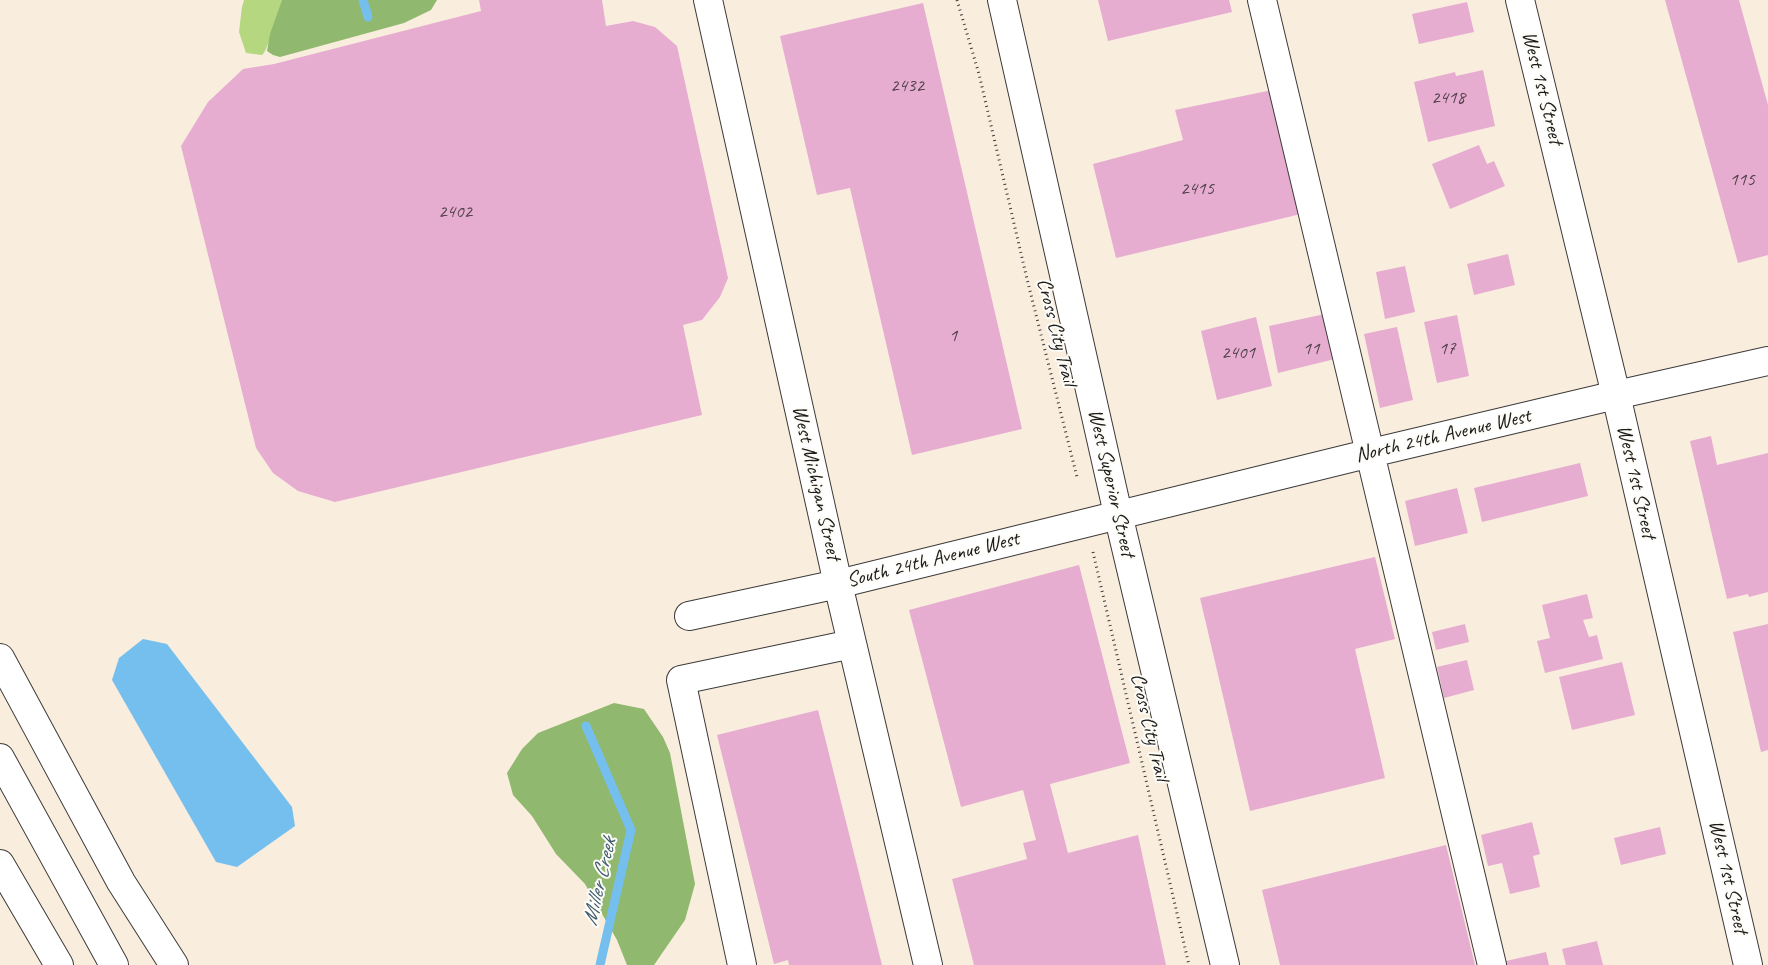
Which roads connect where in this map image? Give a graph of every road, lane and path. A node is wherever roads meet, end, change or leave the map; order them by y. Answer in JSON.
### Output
{"nodes":[{"id":1,"x":708,"y":0,"type":"edge"},
{"id":2,"x":957,"y":0,"type":"edge"},
{"id":3,"x":1002,"y":0,"type":"edge"},
{"id":4,"x":1262,"y":0,"type":"edge"},
{"id":5,"x":1520,"y":0,"type":"edge"},
{"id":6,"x":1768,"y":361,"type":"edge"},
{"id":7,"x":1616,"y":395,"type":"junction"},
{"id":8,"x":1371,"y":453,"type":"junction"},
{"id":9,"x":1118,"y":514,"type":"junction"},
{"id":10,"x":1086,"y":522,"type":"junction"},
{"id":11,"x":838,"y":584,"type":"junction"},
{"id":12,"x":689,"y":616,"type":"dead end"},
{"id":13,"x":852,"y":644,"type":"junction"},
{"id":14,"x":0,"y":658,"type":"edge"},
{"id":15,"x":0,"y":758,"type":"edge"},
{"id":16,"x":0,"y":864,"type":"edge"},
{"id":17,"x":18,"y":893,"type":"junction"},
{"id":18,"x":46,"y":965,"type":"edge"},
{"id":19,"x":58,"y":965,"type":"edge"},
{"id":20,"x":114,"y":965,"type":"edge"},
{"id":21,"x":174,"y":965,"type":"edge"},
{"id":22,"x":742,"y":965,"type":"edge"},
{"id":23,"x":928,"y":965,"type":"edge"},
{"id":24,"x":1189,"y":965,"type":"edge"},
{"id":25,"x":1225,"y":965,"type":"edge"},
{"id":26,"x":1492,"y":965,"type":"edge"},
{"id":27,"x":1748,"y":965,"type":"edge"}],
"edges":[{"from":1,"to":11,"type":"main road","name":"West Michigan Street"},
{"from":2,"to":10,"type":"path","name":"Cross City Trail"},
{"from":3,"to":9,"type":"main road","name":"West Superior Street"},
{"from":4,"to":8,"type":"main road"},
{"from":5,"to":7,"type":"main road","name":"West 1st Street"},
{"from":6,"to":7,"type":"main road","name":"North 24th Avenue West"},
{"from":7,"to":8,"type":"main road","name":"North 24th Avenue West"},
{"from":7,"to":27,"type":"main road","name":"West 1st Street"},
{"from":8,"to":9,"type":"main road","name":"North 24th Avenue West"},
{"from":8,"to":26,"type":"main road"},
{"from":9,"to":10,"type":"main road","name":"South 24th Avenue West"},
{"from":9,"to":25,"type":"main road","name":"West Superior Street"},
{"from":10,"to":11,"type":"main road","name":"South 24th Avenue West"},
{"from":10,"to":24,"type":"path","name":"Cross City Trail"},
{"from":11,"to":12,"type":"main road","name":"South 24th Avenue West"},
{"from":11,"to":13,"type":"main road","name":"West Michigan Street"},
{"from":13,"to":22,"type":"main road"},
{"from":13,"to":23,"type":"main road","name":"West Michigan Street"},
{"from":14,"to":21,"type":"main road"},
{"from":15,"to":20,"type":"main road"},
{"from":16,"to":17,"type":"main road"},
{"from":17,"to":18,"type":"main road"},
{"from":17,"to":19,"type":"main road"}]}
